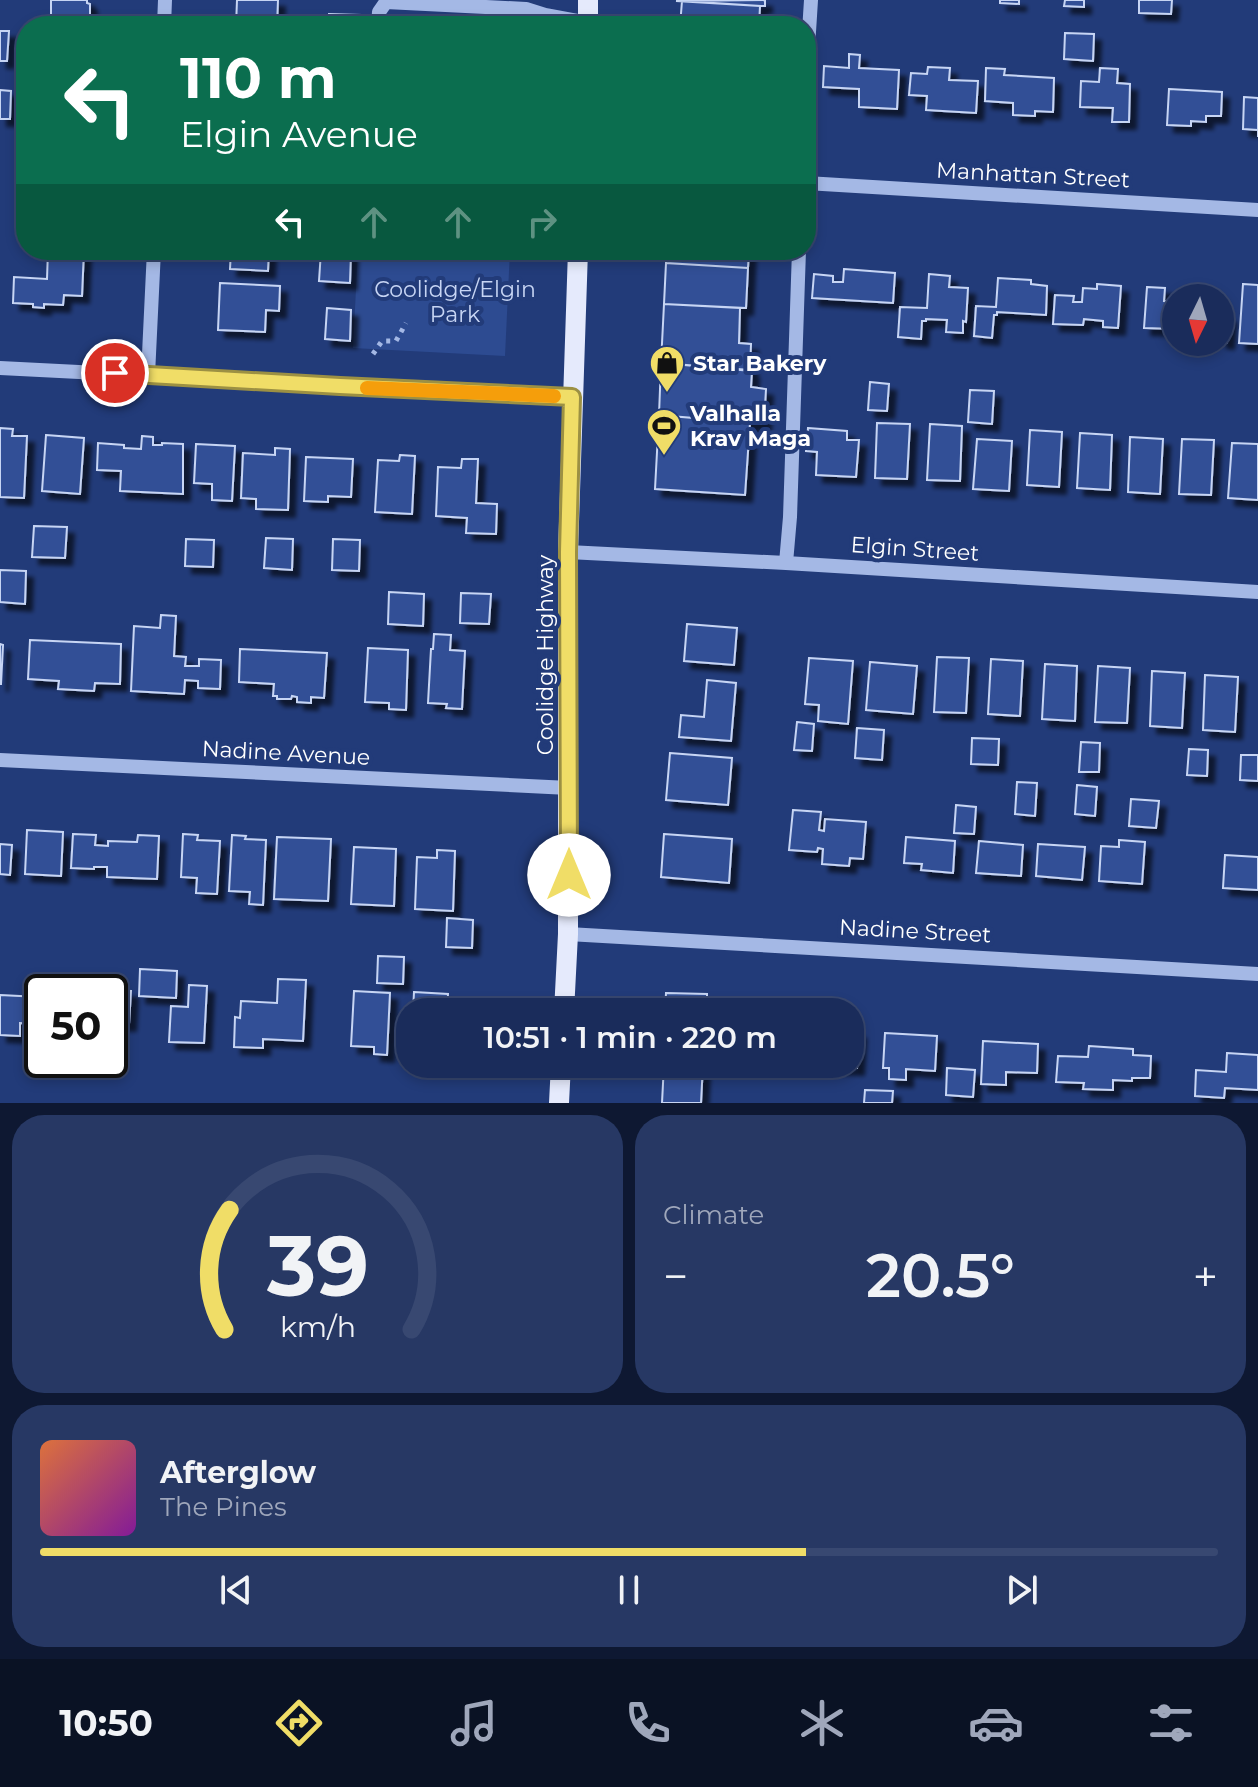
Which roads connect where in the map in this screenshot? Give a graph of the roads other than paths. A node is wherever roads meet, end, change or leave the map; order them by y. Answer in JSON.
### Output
{"nodes":[{"id":1,"x":406,"y":2,"type":"edge"},
{"id":2,"x":485,"y":3,"type":"edge"},
{"id":3,"x":379,"y":16,"type":"edge"},
{"id":4,"x":550,"y":16,"type":"edge"},
{"id":5,"x":816,"y":184,"type":"edge"},
{"id":6,"x":1258,"y":210,"type":"edge"},
{"id":7,"x":154,"y":260,"type":"edge"},
{"id":8,"x":578,"y":260,"type":"edge"},
{"id":9,"x":799,"y":260,"type":"edge"},
{"id":10,"x":0,"y":368,"type":"edge"},
{"id":11,"x":148,"y":375,"type":"junction"},
{"id":12,"x":572,"y":397,"type":"junction"},
{"id":13,"x":568,"y":552,"type":"junction"},
{"id":14,"x":786,"y":563,"type":"junction"},
{"id":15,"x":1258,"y":592,"type":"edge"},
{"id":16,"x":0,"y":760,"type":"edge"},
{"id":17,"x":569,"y":788,"type":"junction"},
{"id":18,"x":568,"y":934,"type":"junction"},
{"id":19,"x":1258,"y":974,"type":"edge"},
{"id":20,"x":565,"y":998,"type":"edge"},
{"id":21,"x":560,"y":1078,"type":"edge"},
{"id":22,"x":559,"y":1103,"type":"edge"}],
"edges":[{"from":1,"to":2,"type":"street"},
{"from":1,"to":3,"type":"street"},
{"from":2,"to":4,"type":"street"},
{"from":5,"to":6,"type":"street","name":"Manhattan Street"},
{"from":7,"to":11,"type":"street"},
{"from":8,"to":12,"type":"main road","name":"Coolidge Highway"},
{"from":9,"to":14,"type":"street"},
{"from":10,"to":11,"type":"street"},
{"from":11,"to":12,"type":"street"},
{"from":12,"to":13,"type":"main road","name":"Coolidge Highway"},
{"from":13,"to":14,"type":"street","name":"Elgin Street"},
{"from":13,"to":17,"type":"main road","name":"Coolidge Highway"},
{"from":14,"to":15,"type":"street","name":"Elgin Street"},
{"from":16,"to":17,"type":"street","name":"Nadine Avenue"},
{"from":17,"to":18,"type":"main road","name":"Coolidge Highway"},
{"from":18,"to":19,"type":"street","name":"Nadine Street"},
{"from":18,"to":20,"type":"main road","name":"Coolidge Highway"},
{"from":21,"to":22,"type":"main road"}]}
